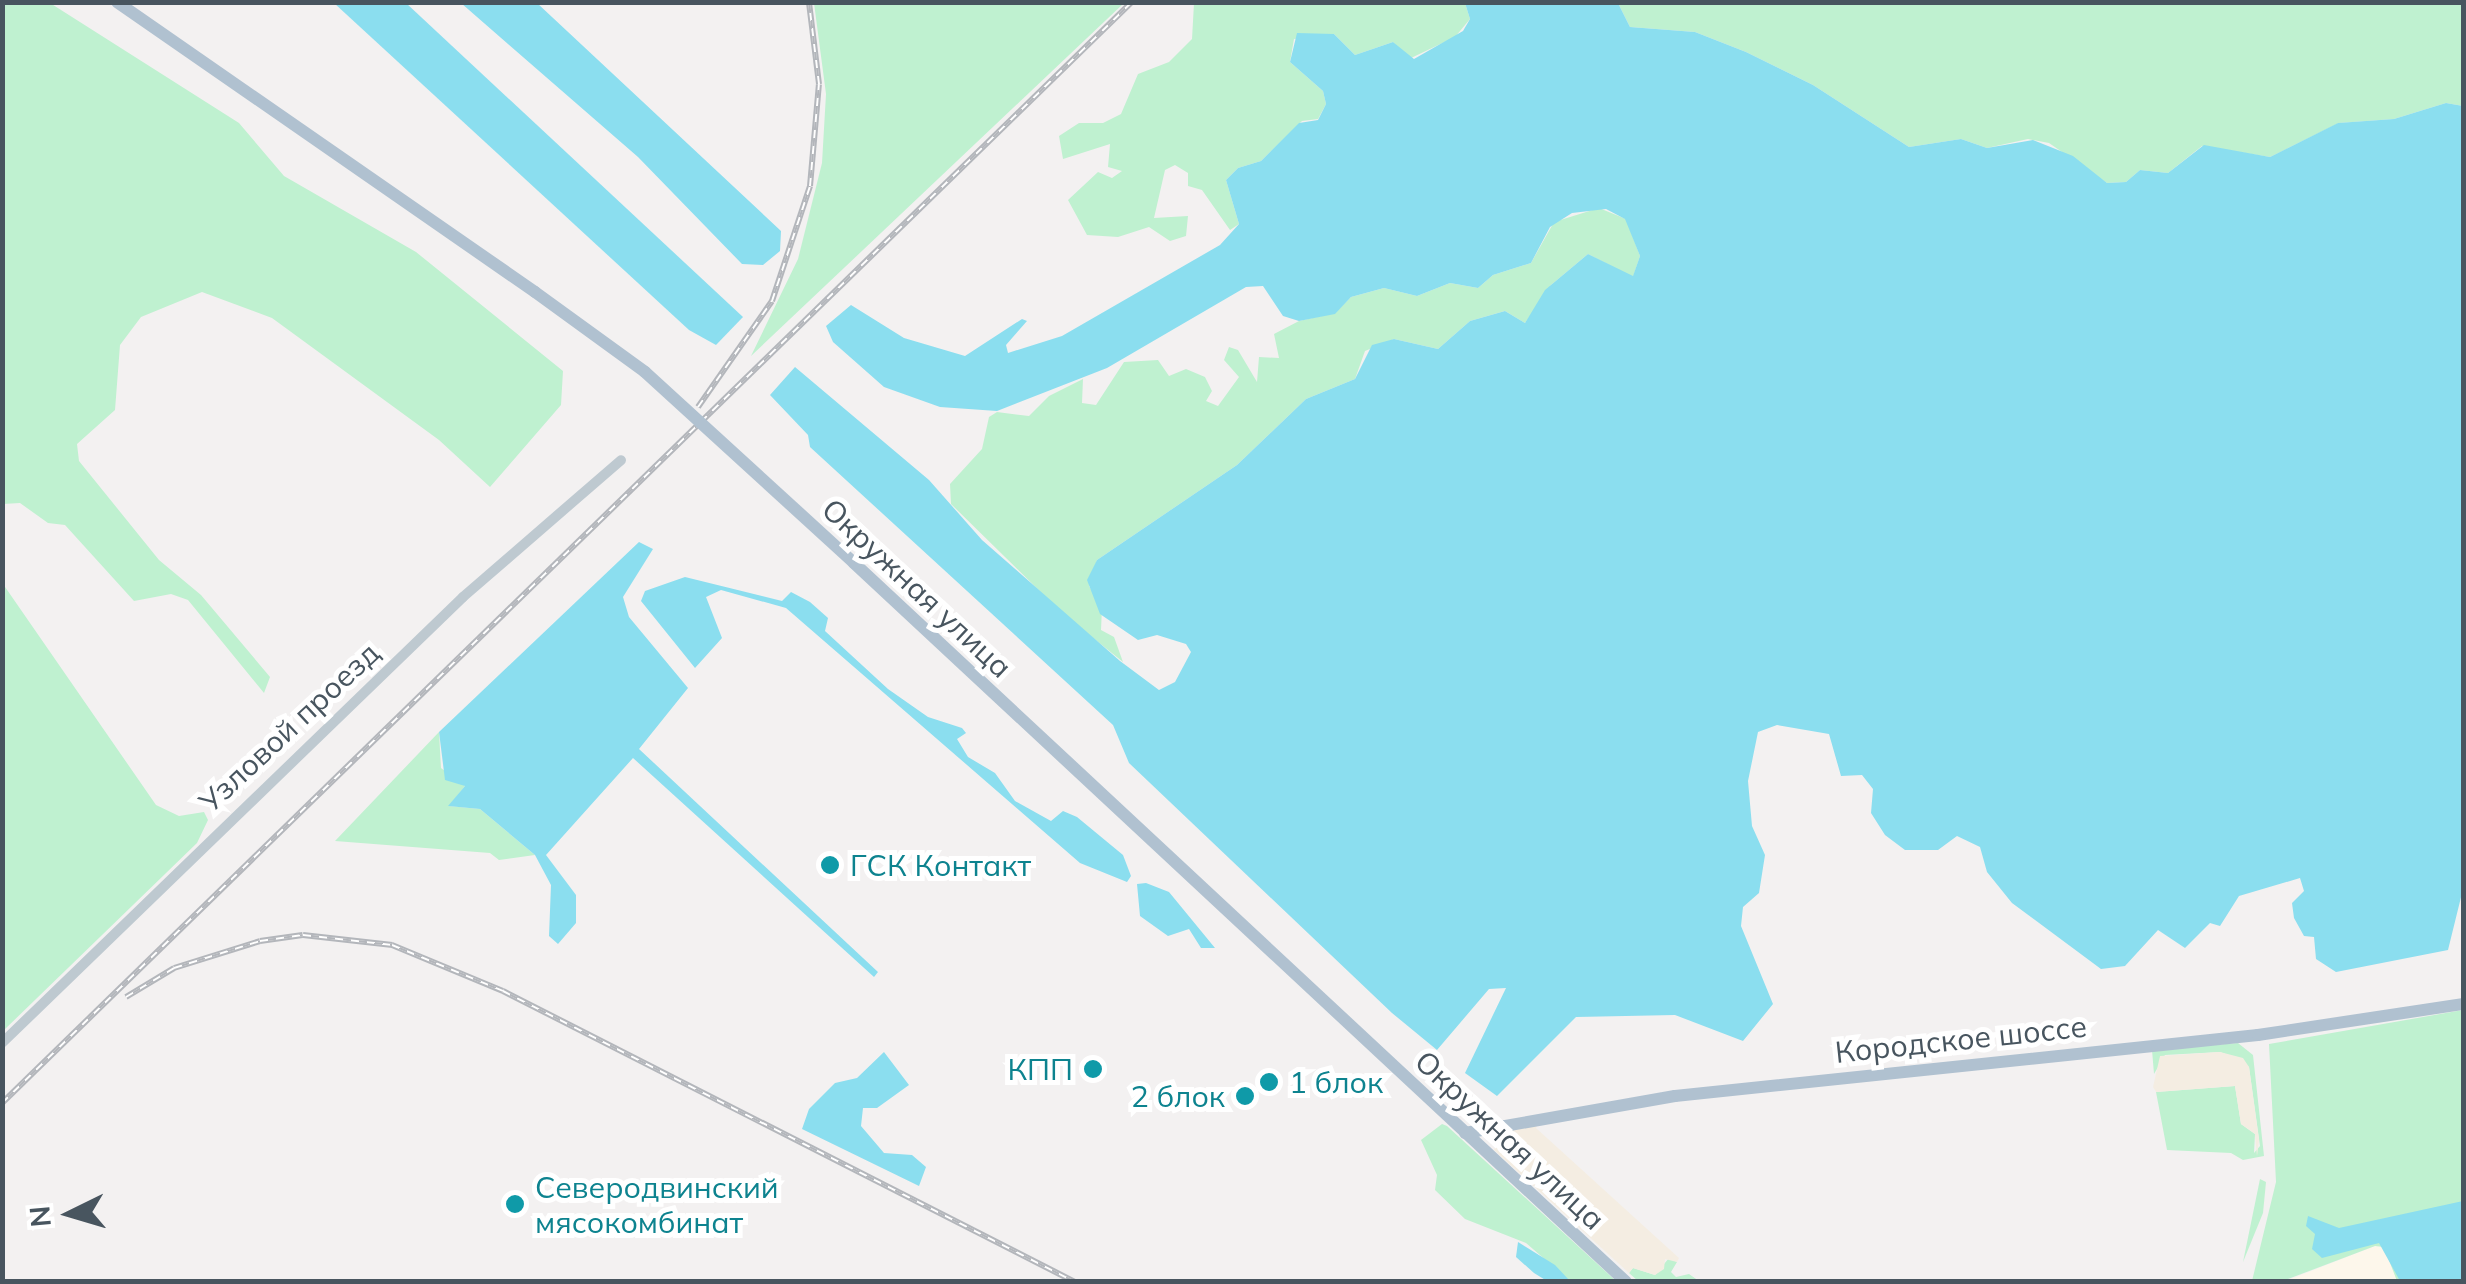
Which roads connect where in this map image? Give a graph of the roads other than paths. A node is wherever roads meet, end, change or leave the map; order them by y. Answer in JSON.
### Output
{"nodes":[{"id":1,"x":117,"y":2,"type":"edge"},
{"id":2,"x":621,"y":460,"type":"dead end"},
{"id":3,"x":2464,"y":1004,"type":"edge"},
{"id":4,"x":2,"y":1043,"type":"edge"},
{"id":5,"x":1465,"y":1133,"type":"junction"},
{"id":6,"x":1626,"y":1282,"type":"edge"}],
"edges":[{"from":1,"to":5,"type":"main road","name":"Окружная улица","bridge":true},
{"from":2,"to":4,"type":"street","name":"Узловой проезд"},
{"from":3,"to":5,"type":"main road","name":"Кородское шоссе"},
{"from":5,"to":6,"type":"main road","name":"Окружная улица"}]}
